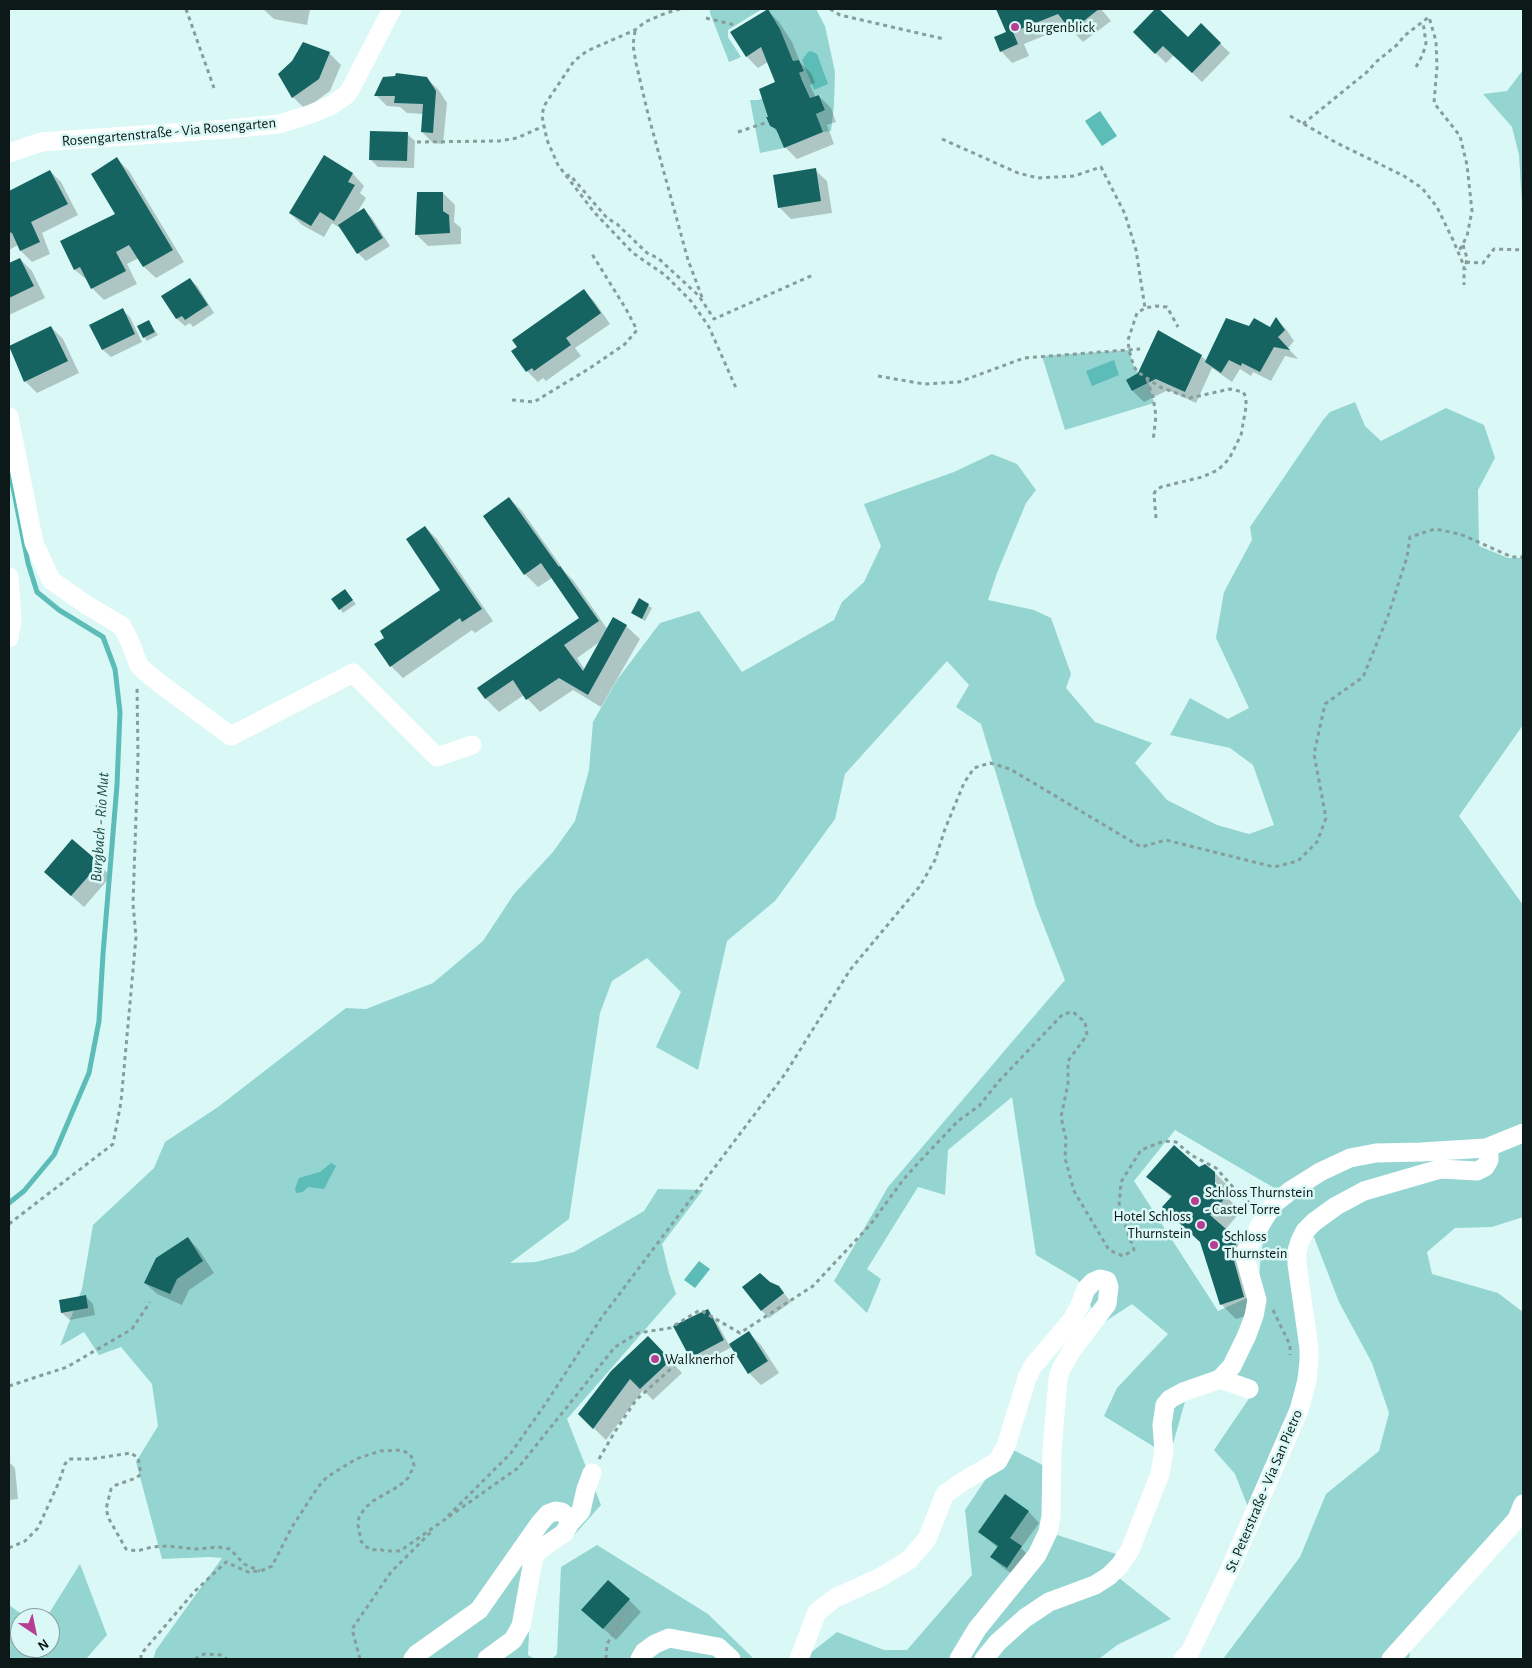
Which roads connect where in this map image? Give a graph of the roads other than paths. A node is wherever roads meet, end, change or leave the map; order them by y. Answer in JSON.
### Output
{"nodes":[{"id":1,"x":392,"y":9,"type":"edge"},
{"id":2,"x":9,"y":153,"type":"edge"},
{"id":3,"x":9,"y":417,"type":"edge"},
{"id":4,"x":9,"y":576,"type":"edge"},
{"id":5,"x":9,"y":638,"type":"edge"},
{"id":6,"x":472,"y":745,"type":"dead end"},
{"id":7,"x":1519,"y":1137,"type":"edge"},
{"id":8,"x":1486,"y":1148,"type":"junction"},
{"id":9,"x":1220,"y":1379,"type":"junction"},
{"id":10,"x":1249,"y":1389,"type":"dead end"},
{"id":11,"x":592,"y":1473,"type":"road end"},
{"id":12,"x":1523,"y":1504,"type":"edge"},
{"id":13,"x":570,"y":1523,"type":"junction"},
{"id":14,"x":413,"y":1659,"type":"edge"},
{"id":15,"x":487,"y":1659,"type":"edge"},
{"id":16,"x":640,"y":1659,"type":"edge"},
{"id":17,"x":731,"y":1659,"type":"edge"},
{"id":18,"x":799,"y":1659,"type":"edge"},
{"id":19,"x":959,"y":1659,"type":"edge"},
{"id":20,"x":984,"y":1659,"type":"edge"},
{"id":21,"x":1183,"y":1659,"type":"edge"},
{"id":22,"x":1391,"y":1659,"type":"edge"}],
"edges":[{"from":1,"to":2,"type":"street","name":"Rosengartenstraße - Via Rosengarten"},
{"from":3,"to":6,"type":"street"},
{"from":4,"to":5,"type":"street"},
{"from":7,"to":8,"type":"street"},
{"from":8,"to":9,"type":"street"},
{"from":8,"to":21,"type":"street","name":"St. Peterstraße - Via San Pietro"},
{"from":9,"to":10,"type":"street"},
{"from":9,"to":20,"type":"street"},
{"from":11,"to":13,"type":"street"},
{"from":12,"to":22,"type":"street"},
{"from":13,"to":14,"type":"street"},
{"from":13,"to":15,"type":"street"},
{"from":16,"to":17,"type":"street"},
{"from":18,"to":19,"type":"street"}]}
